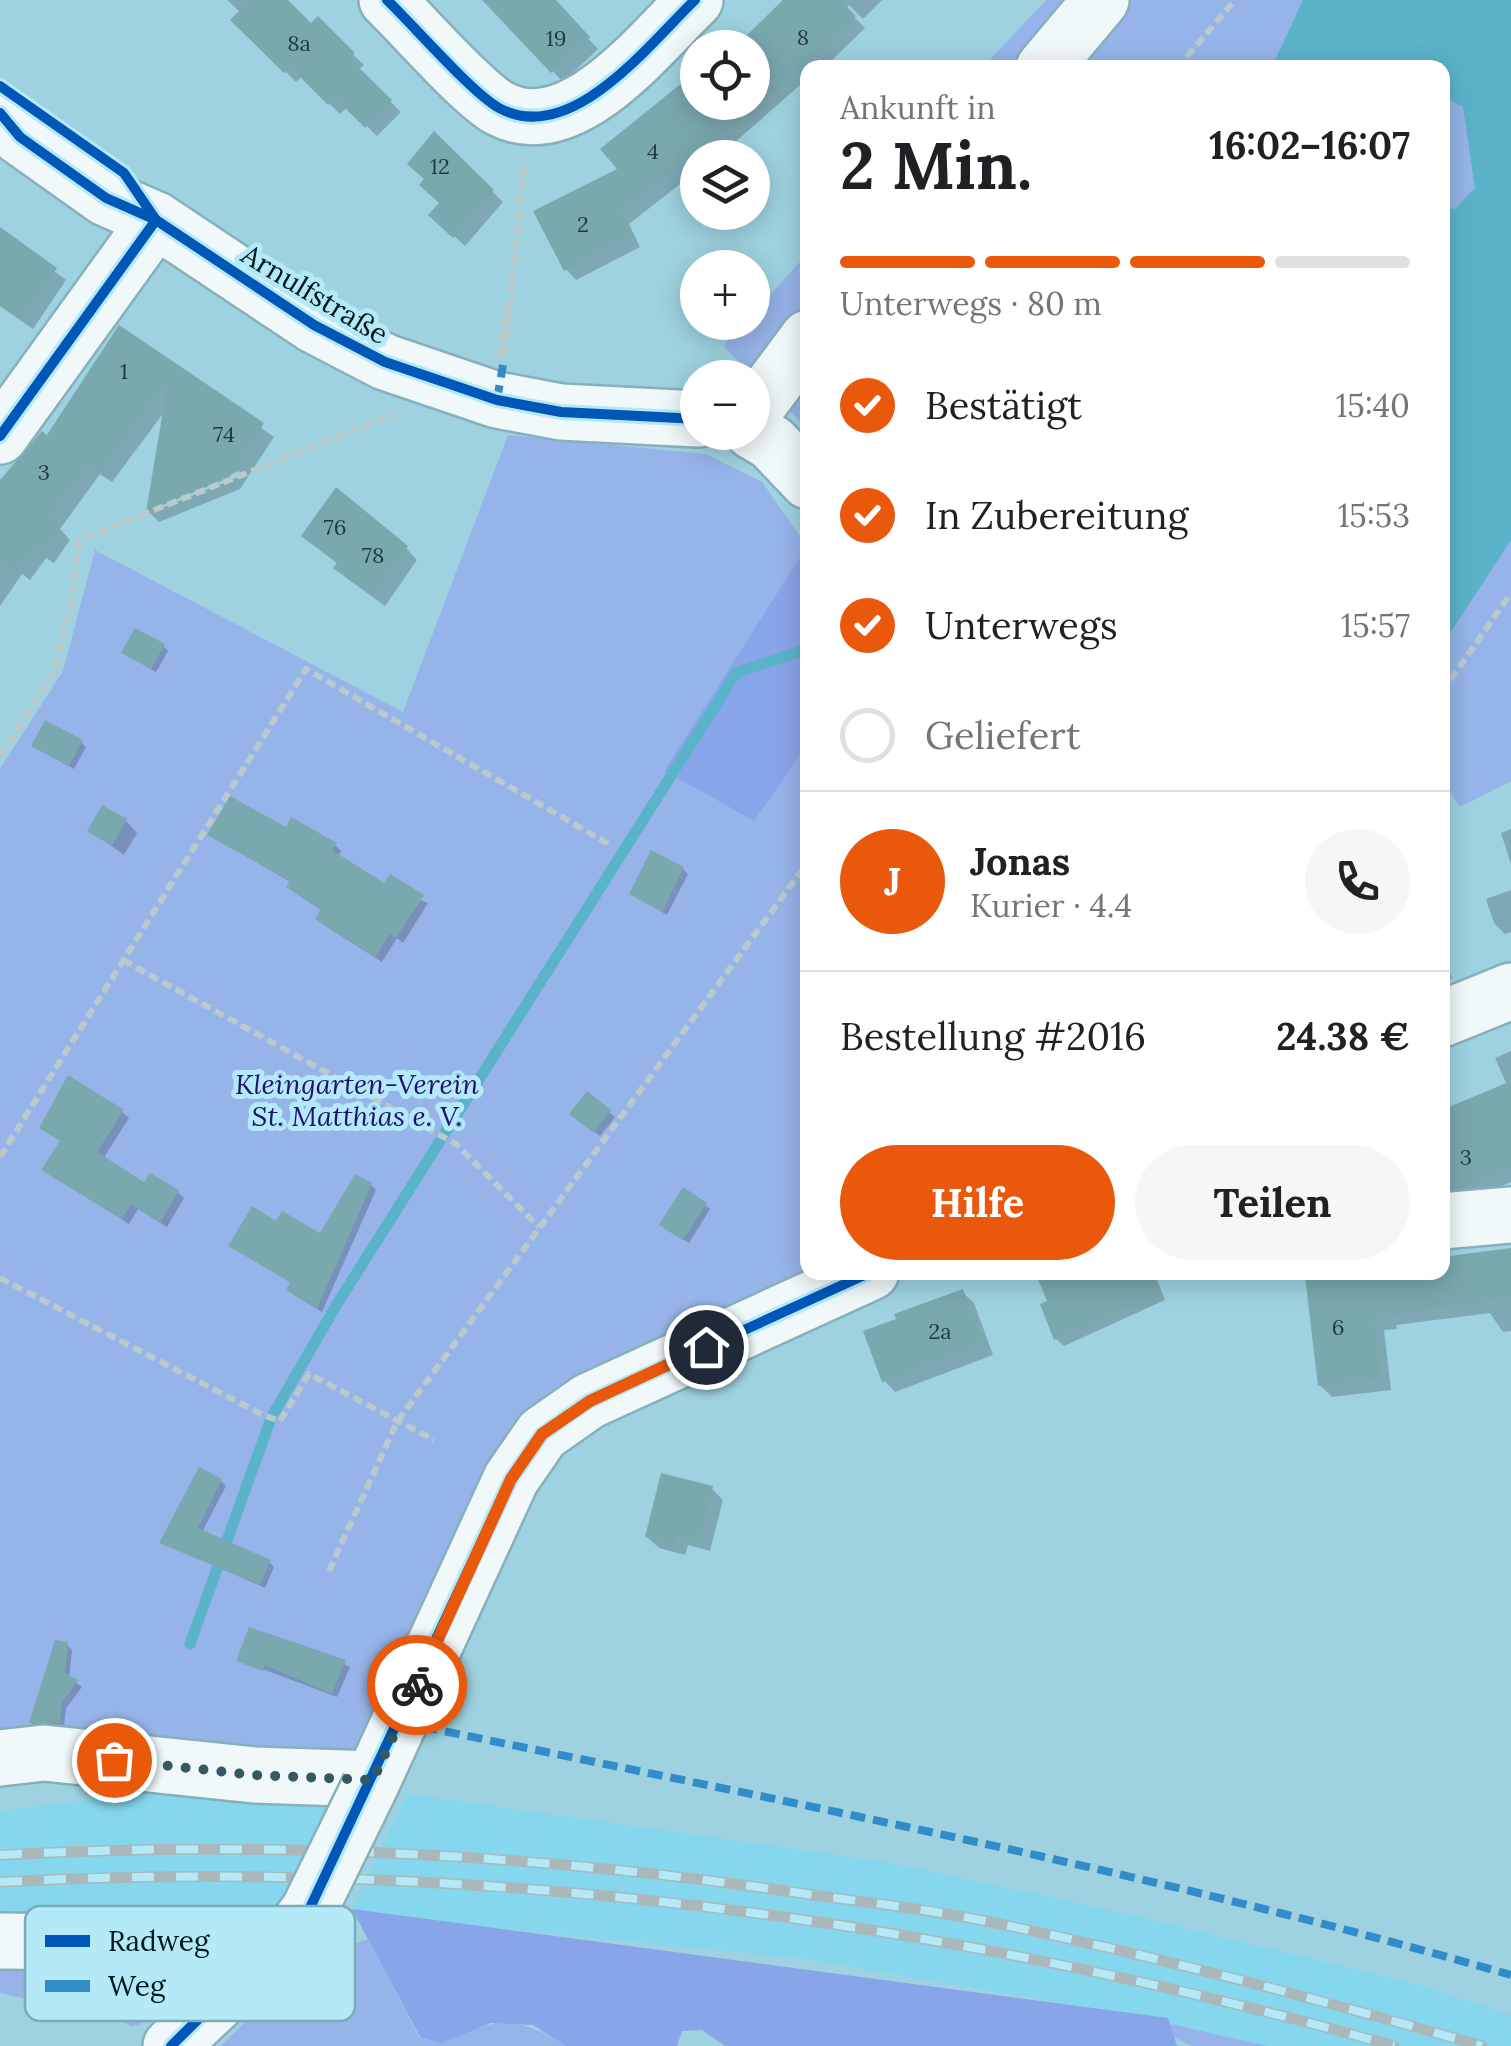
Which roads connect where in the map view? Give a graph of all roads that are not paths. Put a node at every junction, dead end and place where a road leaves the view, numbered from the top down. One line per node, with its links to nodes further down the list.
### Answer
1 (387, 0): 2 (street)
2 (695, 0)
3 (1101, 0): 4 (street)
4 (1051, 60)
5 (0, 86): 7 (street, Arnulfstraße)
6 (0, 113): 7 (street, Arnulfstraße)
7 (156, 220): 10 (street, Arnulfstraße); 11 (street)
8 (800, 349): 9 (street)
9 (770, 388)
10 (680, 418)
11 (0, 436)
12 (770, 442): 13 (street)
13 (800, 473)
14 (1511, 992): 15 (street)
15 (1450, 1016)
16 (1511, 1215): 17 (street)
17 (1450, 1220)
18 (854, 1280): 20 (street)
19 (0, 1758): 20 (street)
20 (372, 1783): 21 (street, bridge)
21 (312, 1906)
22 (0, 1940): 23 (street)
23 (25, 1941)
24 (198, 2021): 25 (street)
25 (171, 2046)

